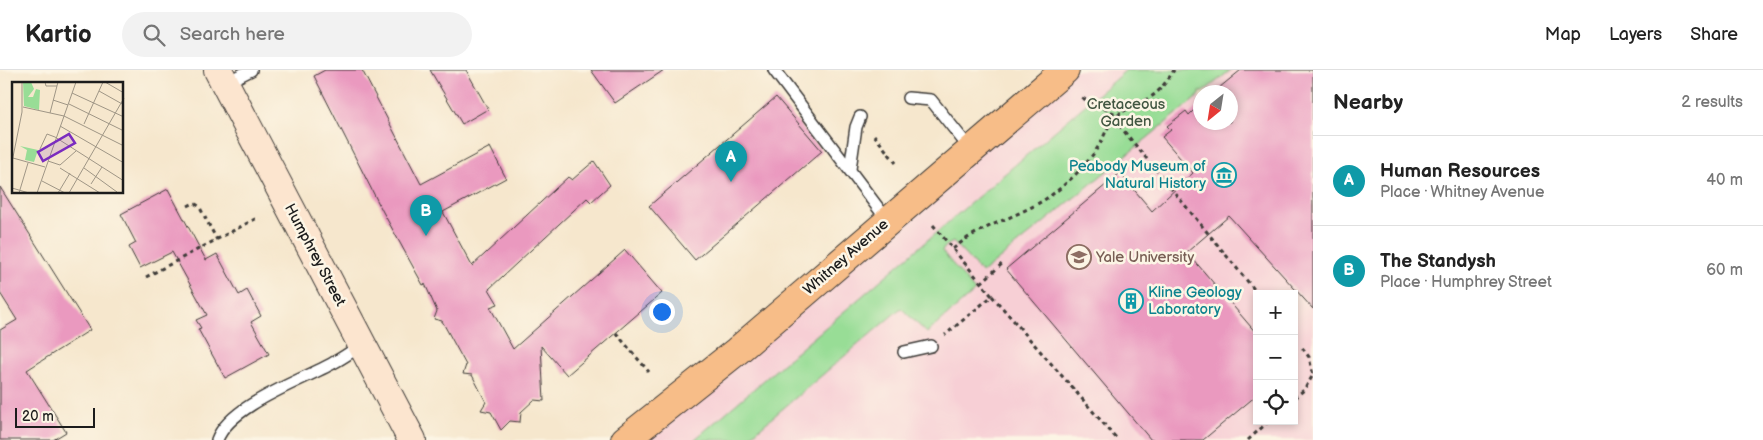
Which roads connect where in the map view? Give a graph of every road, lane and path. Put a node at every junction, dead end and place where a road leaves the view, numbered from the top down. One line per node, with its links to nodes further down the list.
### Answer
1 (251, 70): 5 (lane)
2 (774, 70): 13 (lane)
3 (1066, 70): 11 (main road, Whitney Avenue)
4 (1174, 70): 8 (path)
5 (222, 77): 26 (street, Humphrey Street)
6 (908, 98): 11 (lane)
7 (1082, 98): 8 (path)
8 (1121, 113): 10 (path)
9 (860, 117): 12 (path); 13 (lane)
10 (1114, 119): 19 (path); 23 (path)
11 (971, 150): 16 (main road, Whitney Avenue)
12 (896, 163)
13 (850, 169): 16 (lane)
14 (188, 206): 18 (path)
15 (257, 218): 18 (path)
16 (888, 221): 36 (main road, Whitney Avenue)
17 (933, 226): 19 (path)
18 (218, 240): 21 (path)
19 (953, 249): 22 (path)
20 (1004, 262): 22 (path)
21 (146, 278)
22 (981, 283): 24 (path)
23 (1255, 290)
24 (992, 296): 27 (path); 37 (path)
25 (616, 333): 30 (path)
26 (362, 345): 34 (lane); 35 (street, Humphrey Street)
27 (931, 346): 29 (lane)
28 (1301, 346): 31 (path)
29 (904, 352)
30 (648, 372)
31 (1313, 376): 32 (path)
32 (1298, 395)
33 (1264, 425): 38 (path)
34 (214, 440)
35 (412, 440)
36 (625, 440)
37 (1118, 440)
38 (1248, 440)

